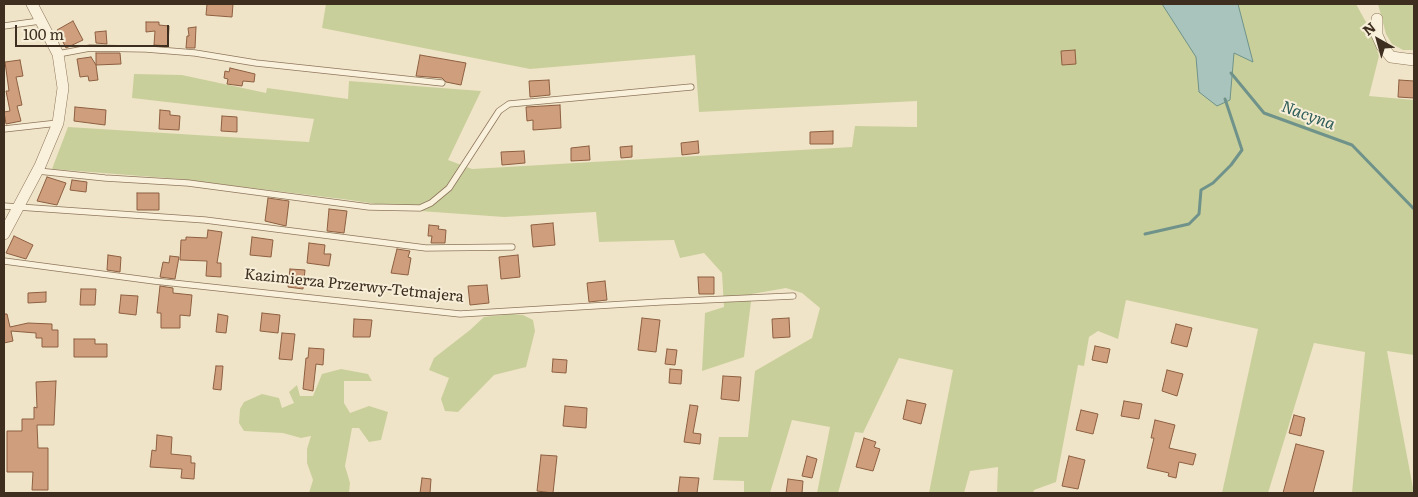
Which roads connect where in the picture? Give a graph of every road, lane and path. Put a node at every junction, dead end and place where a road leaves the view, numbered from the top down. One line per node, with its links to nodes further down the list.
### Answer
1 (32, 4): 3 (street)
2 (1377, 19): 6 (street)
3 (40, 21): 4 (lane); 5 (street)
4 (4, 26)
5 (58, 54): 7 (lane); 9 (street)
6 (1414, 60)
7 (442, 83)
8 (692, 86): 11 (lane)
9 (58, 123): 10 (lane); 11 (street)
10 (4, 129)
11 (38, 171): 13 (street)
12 (4, 206): 13 (lane)
13 (19, 206): 14 (street); 15 (lane)
14 (4, 234)
15 (512, 247)
16 (4, 261): 17 (lane, Kazimierza Przerwy-Tetmajera)
17 (793, 296)

